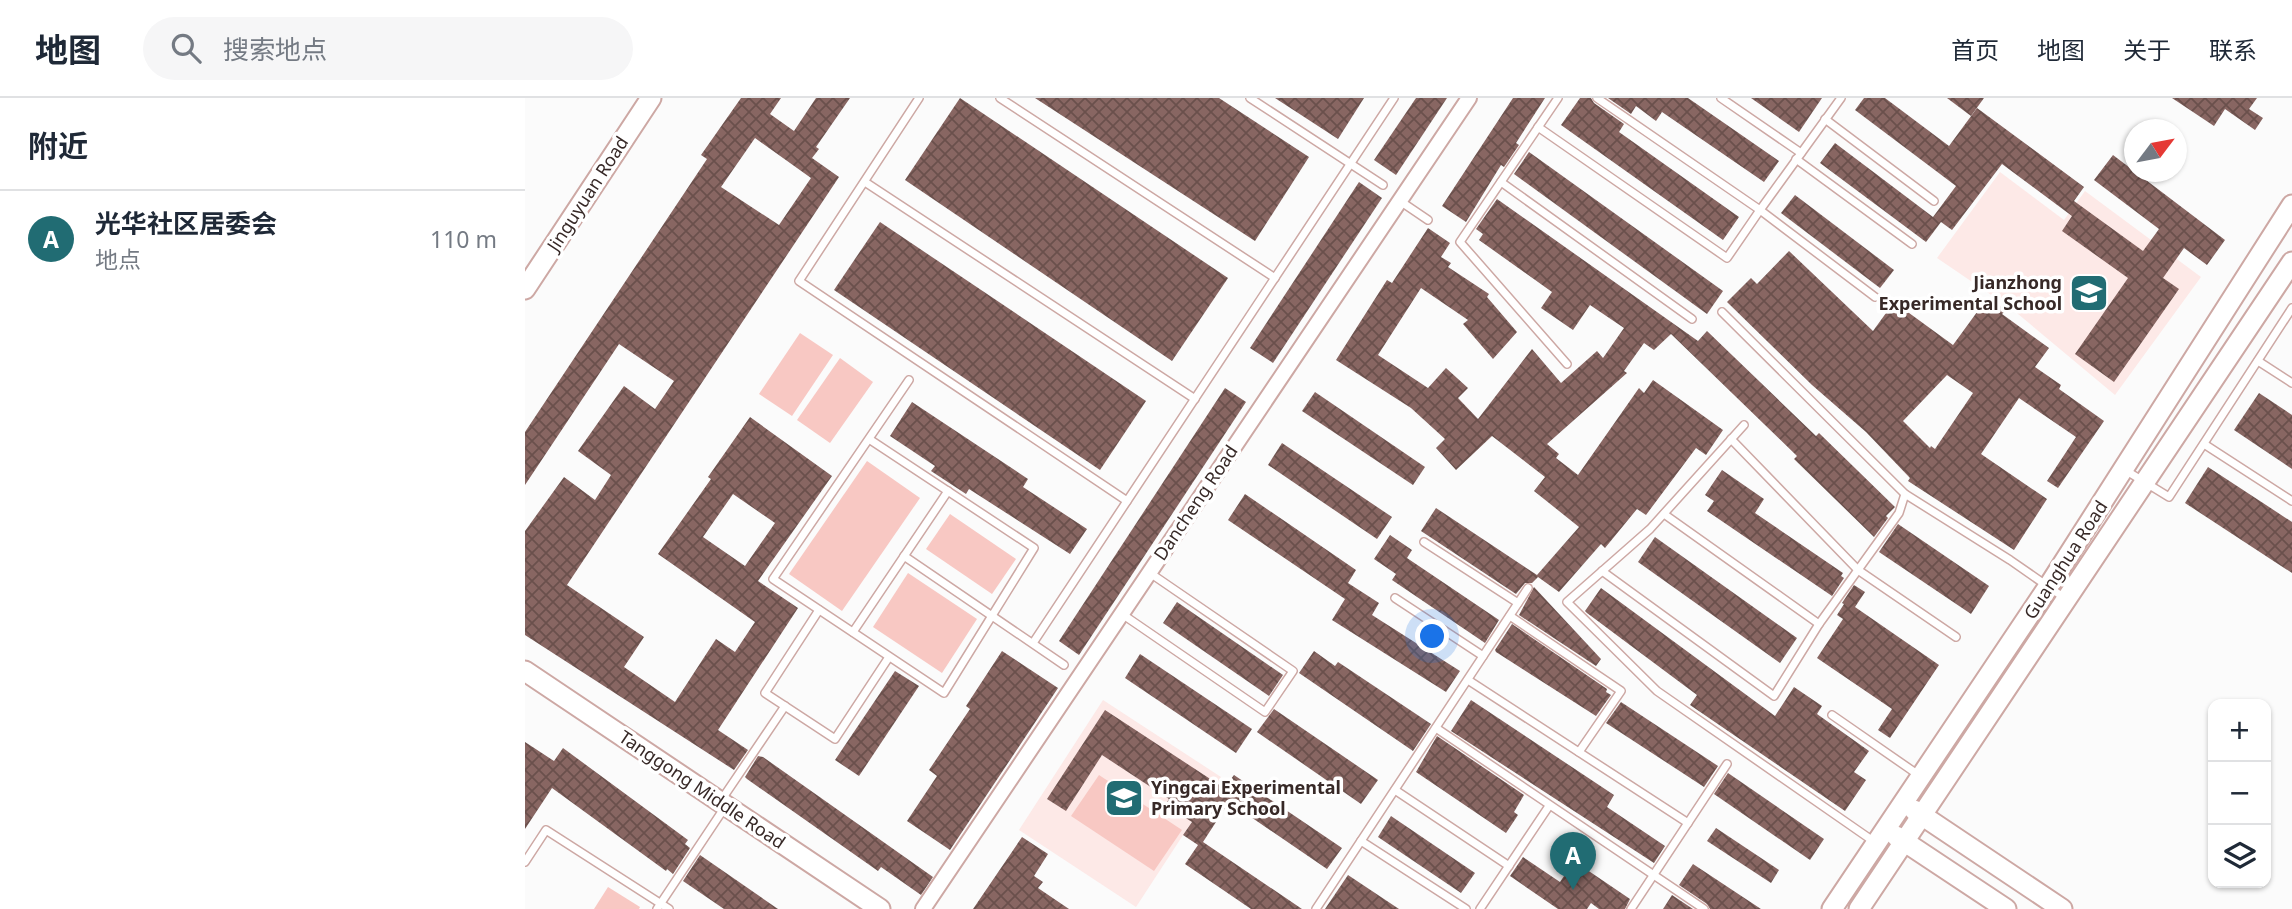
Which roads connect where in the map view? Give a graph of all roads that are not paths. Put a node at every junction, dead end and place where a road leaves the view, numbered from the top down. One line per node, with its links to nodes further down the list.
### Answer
1 (638, 98): 26 (main road, Jinguyuan Road)
2 (651, 98): 28 (main road, Jinguyuan Road)
3 (919, 98): 16 (lane)
4 (1000, 98): 27 (lane)
5 (1250, 98): 15 (lane)
6 (1394, 98): 15 (lane)
7 (1469, 98): 19 (street, Dancheng Road)
8 (1557, 98): 13 (lane)
9 (1597, 98): 22 (lane)
10 (1721, 98): 14 (lane)
11 (1841, 98): 12 (lane)
12 (1825, 119): 14 (lane); 20 (lane)
13 (1538, 127): 17 (lane); 22 (lane)
14 (1798, 156): 22 (lane); 24 (lane)
15 (1350, 164): 18 (lane); 27 (lane)
16 (865, 181): 37 (lane); 46 (lane)
17 (1501, 182): 32 (lane); 34 (lane)
18 (1383, 185)
19 (1400, 201): 23 (lane); 53 (street, Dancheng Road)
20 (1934, 201)
21 (2292, 205): 42 (main road, Guanghua Road)
22 (1760, 210): 29 (lane)
23 (1428, 220)
24 (1912, 244)
25 (2292, 262): 43 (main road, Guanghua Road)
26 (525, 268)
27 (1275, 278): 37 (lane)
28 (525, 289)
29 (1875, 297)
30 (2292, 307): 33 (lane)
31 (1723, 312): 45 (lane)
32 (1692, 318)
33 (2258, 360): 36 (lane); 41 (lane)
34 (1567, 364)
35 (909, 380): 39 (lane)
36 (2292, 383)
37 (1195, 399): 46 (lane)
38 (1744, 425): 40 (lane)
39 (869, 439): 44 (lane); 59 (lane)
40 (1731, 439): 48 (lane); 51 (lane)
41 (2204, 444): 43 (lane); 47 (lane)
42 (2125, 470): 43 (lane); 54 (main road, Guanghua Road)
43 (2146, 483): 57 (main road, Guanghua Road)
44 (948, 491): 50 (lane); 61 (lane)
45 (1905, 494): 51 (lane); 54 (lane)
46 (1127, 501): 66 (lane)
47 (2292, 501)
48 (1664, 514): 52 (lane); 63 (lane)
49 (1424, 542): 58 (lane)
50 (904, 556): 61 (lane); 64 (lane)
51 (1858, 570): 63 (lane); 65 (lane)
52 (1602, 571): 63 (lane); 85 (lane)
53 (1149, 572): 60 (street, Dancheng Road); 60 (lane)
54 (2048, 587): 57 (lane); 78 (main road, Guanghua Road)
55 (1528, 588): 58 (lane)
56 (1395, 598): 67 (lane)
57 (2066, 600): 83 (main road, Guanghua Road)
58 (1518, 603): 62 (lane)
59 (819, 610): 64 (lane); 73 (lane)
60 (1121, 614): 95 (street, Dancheng Road)
61 (993, 615): 66 (lane); 68 (lane)
62 (1510, 615): 67 (lane); 76 (lane)
63 (1819, 624)
64 (853, 632): 68 (lane)
65 (1956, 637)
66 (1033, 643): 69 (lane)
67 (1483, 656): 71 (lane)
68 (889, 657): 73 (lane)
69 (1064, 665)
70 (525, 671): 82 (main road, Tanggong Middle Road)
71 (1468, 680): 75 (lane); 76 (lane)
72 (525, 686): 82 (main road)
73 (785, 706): 82 (lane)
74 (1832, 715): 78 (lane)
75 (1436, 728): 79 (lane); 81 (lane)
76 (1579, 752): 84 (lane)
77 (1727, 764): 84 (lane)
78 (1921, 777): 80 (main road, Guanghua Road)
79 (1395, 789): 86 (lane); 89 (lane)
80 (1904, 803): 83 (main road); 85 (main road, Guanghua Road)
81 (1549, 806): 89 (lane); 90 (lane)
82 (721, 808): 91 (lane); 93 (main road); 94 (main road, Tanggong Middle Road)
83 (1923, 816): 87 (main road, Guanghua Road); 104 (main road)
84 (1688, 823): 90 (lane)
85 (1881, 836): 87 (main road); 101 (main road, Guanghua Road)
86 (1361, 841): 96 (lane); 97 (lane)
87 (1905, 842): 102 (main road, Guanghua Road); 103 (main road)
88 (525, 862): 91 (lane)
89 (1509, 866): 98 (lane)
90 (1653, 875): 99 (lane); 100 (lane)
91 (659, 906): 92 (lane)
92 (669, 909)
93 (859, 909)
94 (880, 909)
95 (923, 909)
96 (1316, 909)
97 (1466, 909)
98 (1480, 909)
99 (1631, 909)
100 (1704, 909)
101 (1832, 909)
102 (1859, 909)
103 (2005, 909)
104 (2062, 909)

